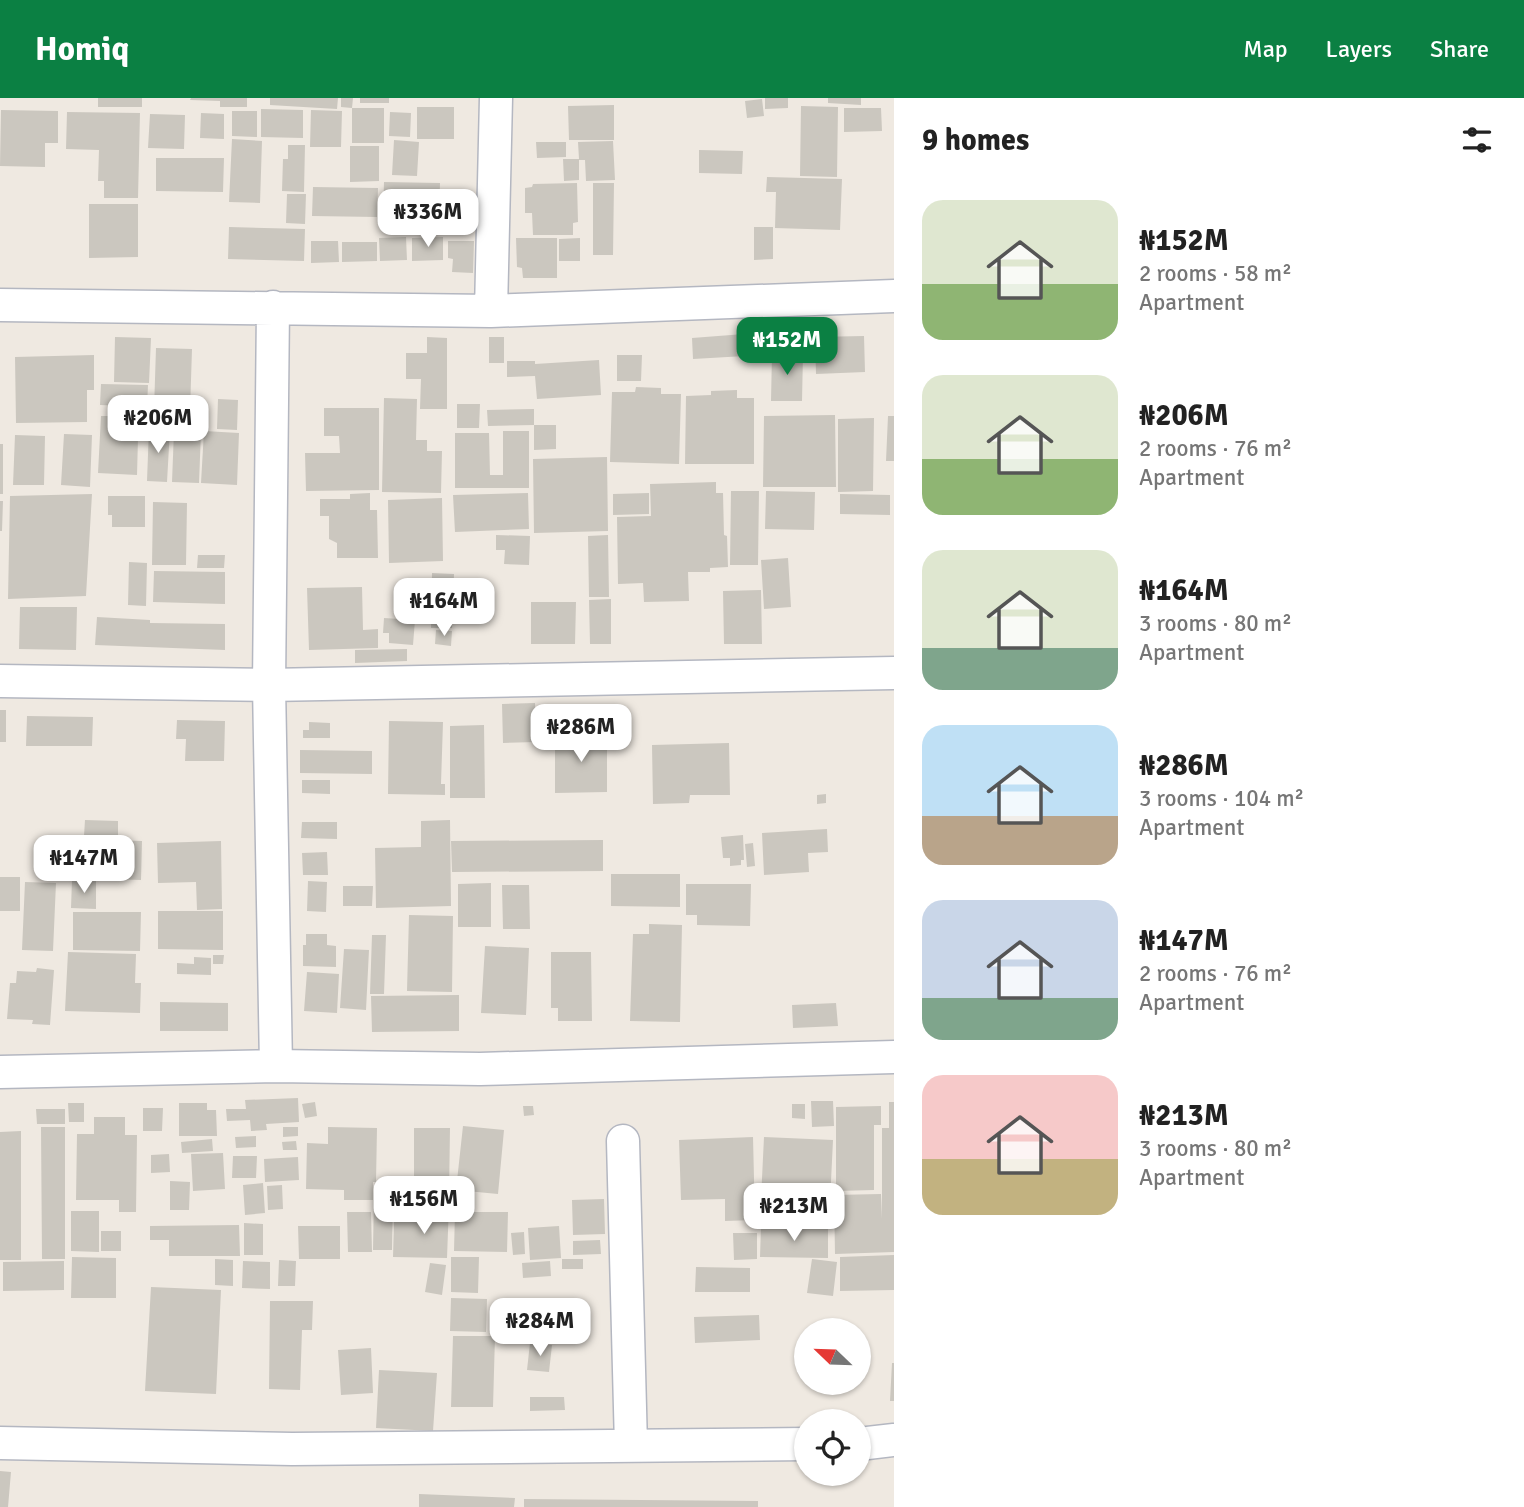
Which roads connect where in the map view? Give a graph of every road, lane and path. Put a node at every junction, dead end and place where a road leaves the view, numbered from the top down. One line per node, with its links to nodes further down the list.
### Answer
1 (496, 98): 5 (street)
2 (894, 296): 5 (street)
3 (0, 305): 4 (street)
4 (273, 307): 5 (street); 8 (street)
5 (491, 311)
6 (894, 673): 8 (street)
7 (0, 681): 8 (street)
8 (268, 685): 10 (street)
9 (894, 1057): 10 (street)
10 (276, 1066): 11 (street)
11 (0, 1072)
12 (623, 1141): 17 (street)
13 (894, 1440): 15 (street)
14 (0, 1443): 17 (street)
15 (871, 1443)
16 (794, 1444): 17 (street)
17 (631, 1446)

